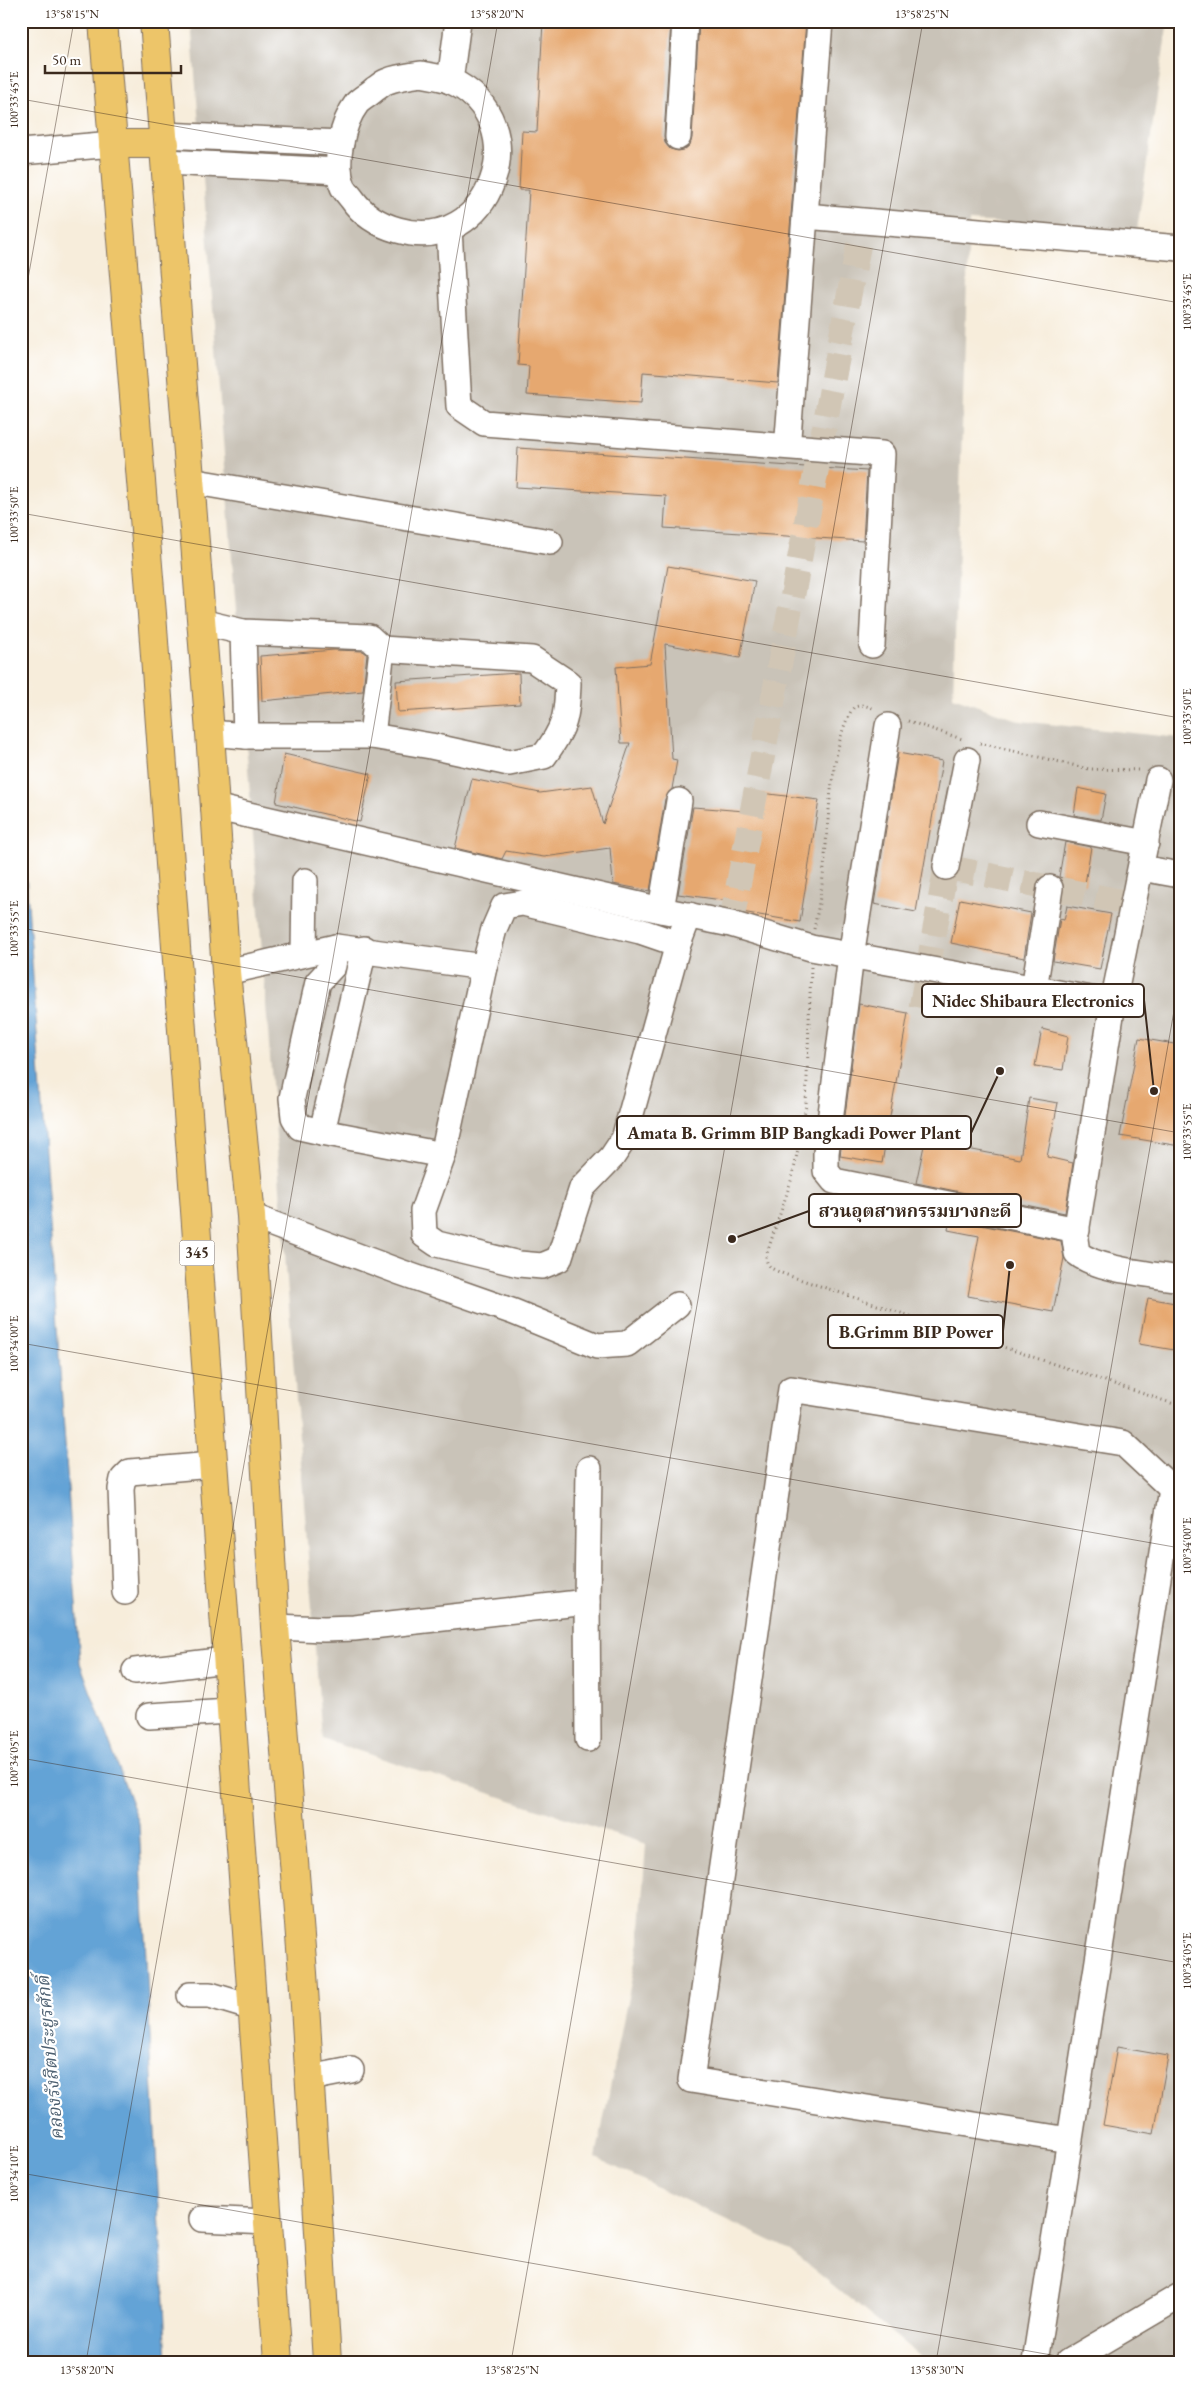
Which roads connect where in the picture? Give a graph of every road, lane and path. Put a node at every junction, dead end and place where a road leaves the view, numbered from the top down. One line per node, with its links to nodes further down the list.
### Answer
1 (103, 21): 9 (main road, 345)
2 (154, 21): 10 (main road)
3 (458, 21): 6 (street)
4 (686, 21): 7 (street)
5 (820, 21): 13 (street)
6 (450, 81): 8 (street); 14 (street)
7 (678, 137)
8 (341, 143): 10 (street); 12 (street)
9 (113, 144): 10 (main road); 11 (street); 57 (main road, 345)
10 (165, 147): 12 (street); 17 (main road)
11 (21, 152)
12 (339, 171): 14 (street)
13 (805, 216): 15 (street); 16 (street)
14 (449, 229): 21 (street)
15 (1180, 248)
16 (788, 437)
17 (190, 481): 18 (street); 19 (main road)
18 (550, 542)
19 (200, 622): 20 (street); 24 (main road)
20 (244, 632): 22 (street); 25 (street)
21 (872, 645)
22 (382, 649): 26 (street); 26 (street)
23 (890, 718): 27 (path); 42 (path); 45 (street)
24 (210, 733): 25 (street); 30 (main road)
25 (246, 736): 26 (street)
26 (372, 736)
27 (969, 747): 28 (path); 33 (street)
28 (1153, 775): 32 (street)
29 (679, 801): 38 (street)
30 (214, 808): 38 (street); 47 (main road)
31 (1039, 823): 32 (street)
32 (1146, 843): 34 (street)
33 (946, 866)
34 (1141, 868): 35 (street); 49 (street)
35 (1180, 875)
36 (305, 881): 44 (street)
37 (1050, 888): 48 (street)
38 (661, 910): 39 (street)
39 (689, 915): 40 (street); 42 (street)
40 (678, 944): 46 (street); 51 (street)
41 (336, 947): 43 (street); 44 (street); 50 (street)
42 (811, 948): 45 (street); 56 (path)
43 (364, 949): 46 (street); 50 (street)
44 (304, 952): 47 (street)
45 (851, 956): 48 (street); 53 (street)
46 (484, 967): 51 (street)
47 (226, 972): 52 (main road)
48 (1034, 988): 49 (street)
49 (1113, 1003): 53 (street)
50 (322, 1132): 51 (street)
51 (443, 1155)
52 (251, 1216): 55 (street); 62 (main road)
53 (1077, 1230): 54 (street)
54 (1180, 1279)
55 (677, 1304)
56 (1180, 1406)
57 (212, 1465): 60 (street); 63 (main road, 345)
58 (589, 1469): 61 (street)
59 (1176, 1490): 72 (street); 72 (street)
60 (126, 1592)
61 (587, 1602): 62 (street); 67 (street)
62 (275, 1627): 71 (main road)
63 (226, 1660): 64 (street); 65 (main road, 345)
64 (135, 1671)
65 (229, 1711): 66 (street); 69 (main road, 345)
66 (149, 1716)
67 (588, 1740)
68 (190, 1995): 69 (street)
69 (250, 2007): 74 (main road, 345)
70 (351, 2070): 71 (street)
71 (310, 2078): 77 (main road)
72 (1070, 2140): 78 (street)
73 (202, 2219): 74 (street)
74 (267, 2222): 76 (main road, 345)
75 (1180, 2296): 79 (street)
76 (278, 2362)
77 (327, 2362)
78 (1035, 2362)
79 (1068, 2362)

